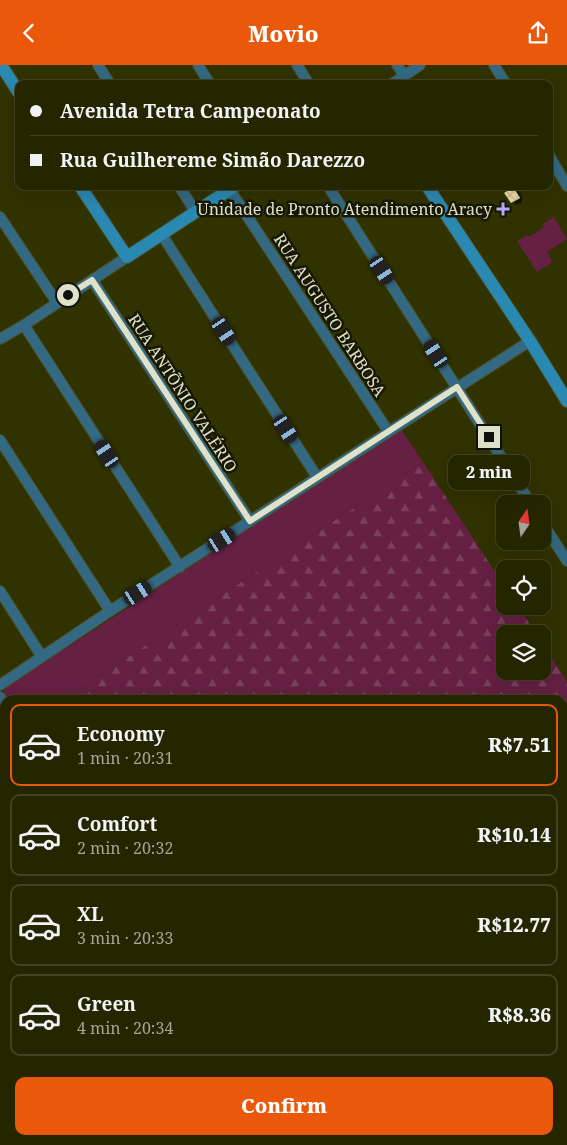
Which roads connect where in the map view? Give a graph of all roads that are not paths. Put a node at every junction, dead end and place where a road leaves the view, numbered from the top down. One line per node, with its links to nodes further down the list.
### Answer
1 (1, 65): 14 (main road)
2 (98, 65): 9 (street)
3 (198, 65): 10 (street)
4 (297, 65): 11 (street)
5 (397, 65): 8 (street)
6 (420, 65): 8 (street)
7 (494, 65): 13 (street)
8 (404, 75): 12 (street)
9 (107, 80)
10 (207, 80)
11 (306, 80)
12 (397, 80)
13 (503, 80)
14 (15, 87)
15 (553, 162): 16 (street)
16 (567, 186)
17 (83, 190): 26 (main road)
18 (182, 190): 23 (street)
19 (230, 190): 23 (main road)
20 (234, 190): 34 (street, RUA AUGUSTO BARBOSA)
21 (331, 190): 32 (street)
22 (430, 190): 31 (main road)
23 (195, 211): 25 (main road)
24 (0, 217): 28 (street)
25 (162, 235): 26 (main road); 36 (street)
26 (127, 257): 27 (street)
27 (92, 280): 28 (street); 38 (street, RUA ANTÕNIO VALÉRIO)
28 (57, 303): 29 (street)
29 (24, 325): 30 (street); 41 (street)
30 (0, 339)
31 (530, 341): 32 (street); 33 (main road)
32 (457, 387): 34 (street); 37 (street)
33 (567, 401)
34 (388, 431): 36 (street)
35 (0, 440): 43 (street)
36 (317, 477): 38 (street)
37 (525, 495)
38 (250, 521): 41 (street)
39 (551, 536): 40 (street)
40 (567, 561)
41 (180, 567): 43 (street)
42 (0, 591): 44 (street)
43 (110, 611): 44 (street)
44 (42, 657): 45 (street)
45 (0, 685)

